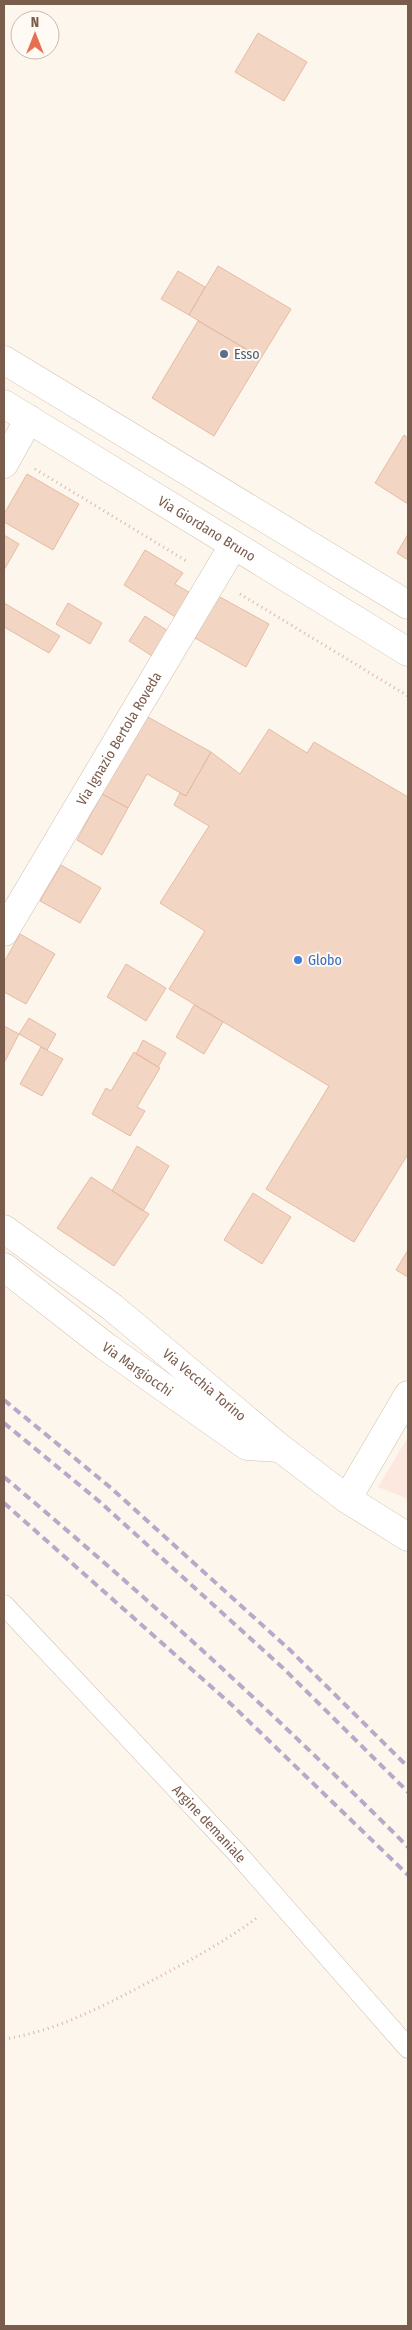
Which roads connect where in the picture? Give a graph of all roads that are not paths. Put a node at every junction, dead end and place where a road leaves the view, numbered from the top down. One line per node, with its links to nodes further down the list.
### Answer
1 (4, 360): 6 (street)
2 (4, 404): 3 (street, Via Giordano Bruno)
3 (28, 420): 4 (street); 5 (street, Via Giordano Bruno)
4 (4, 464)
5 (233, 546): 7 (street, Via Giordano Bruno); 8 (street, Via Ignazio Bertola Roveda)
6 (408, 605)
7 (408, 652)
8 (4, 932)
9 (4, 1229): 12 (street, Via Vecchia Torino)
10 (4, 1266): 12 (street, Via Margiocchi)
11 (408, 1395): 13 (street)
12 (280, 1448): 13 (street, Via Vecchia Torino)
13 (347, 1499): 14 (street, Via Vecchia Torino)
14 (408, 1537)
15 (4, 1605): 16 (lane, Argine demaniale)
16 (408, 2048)

